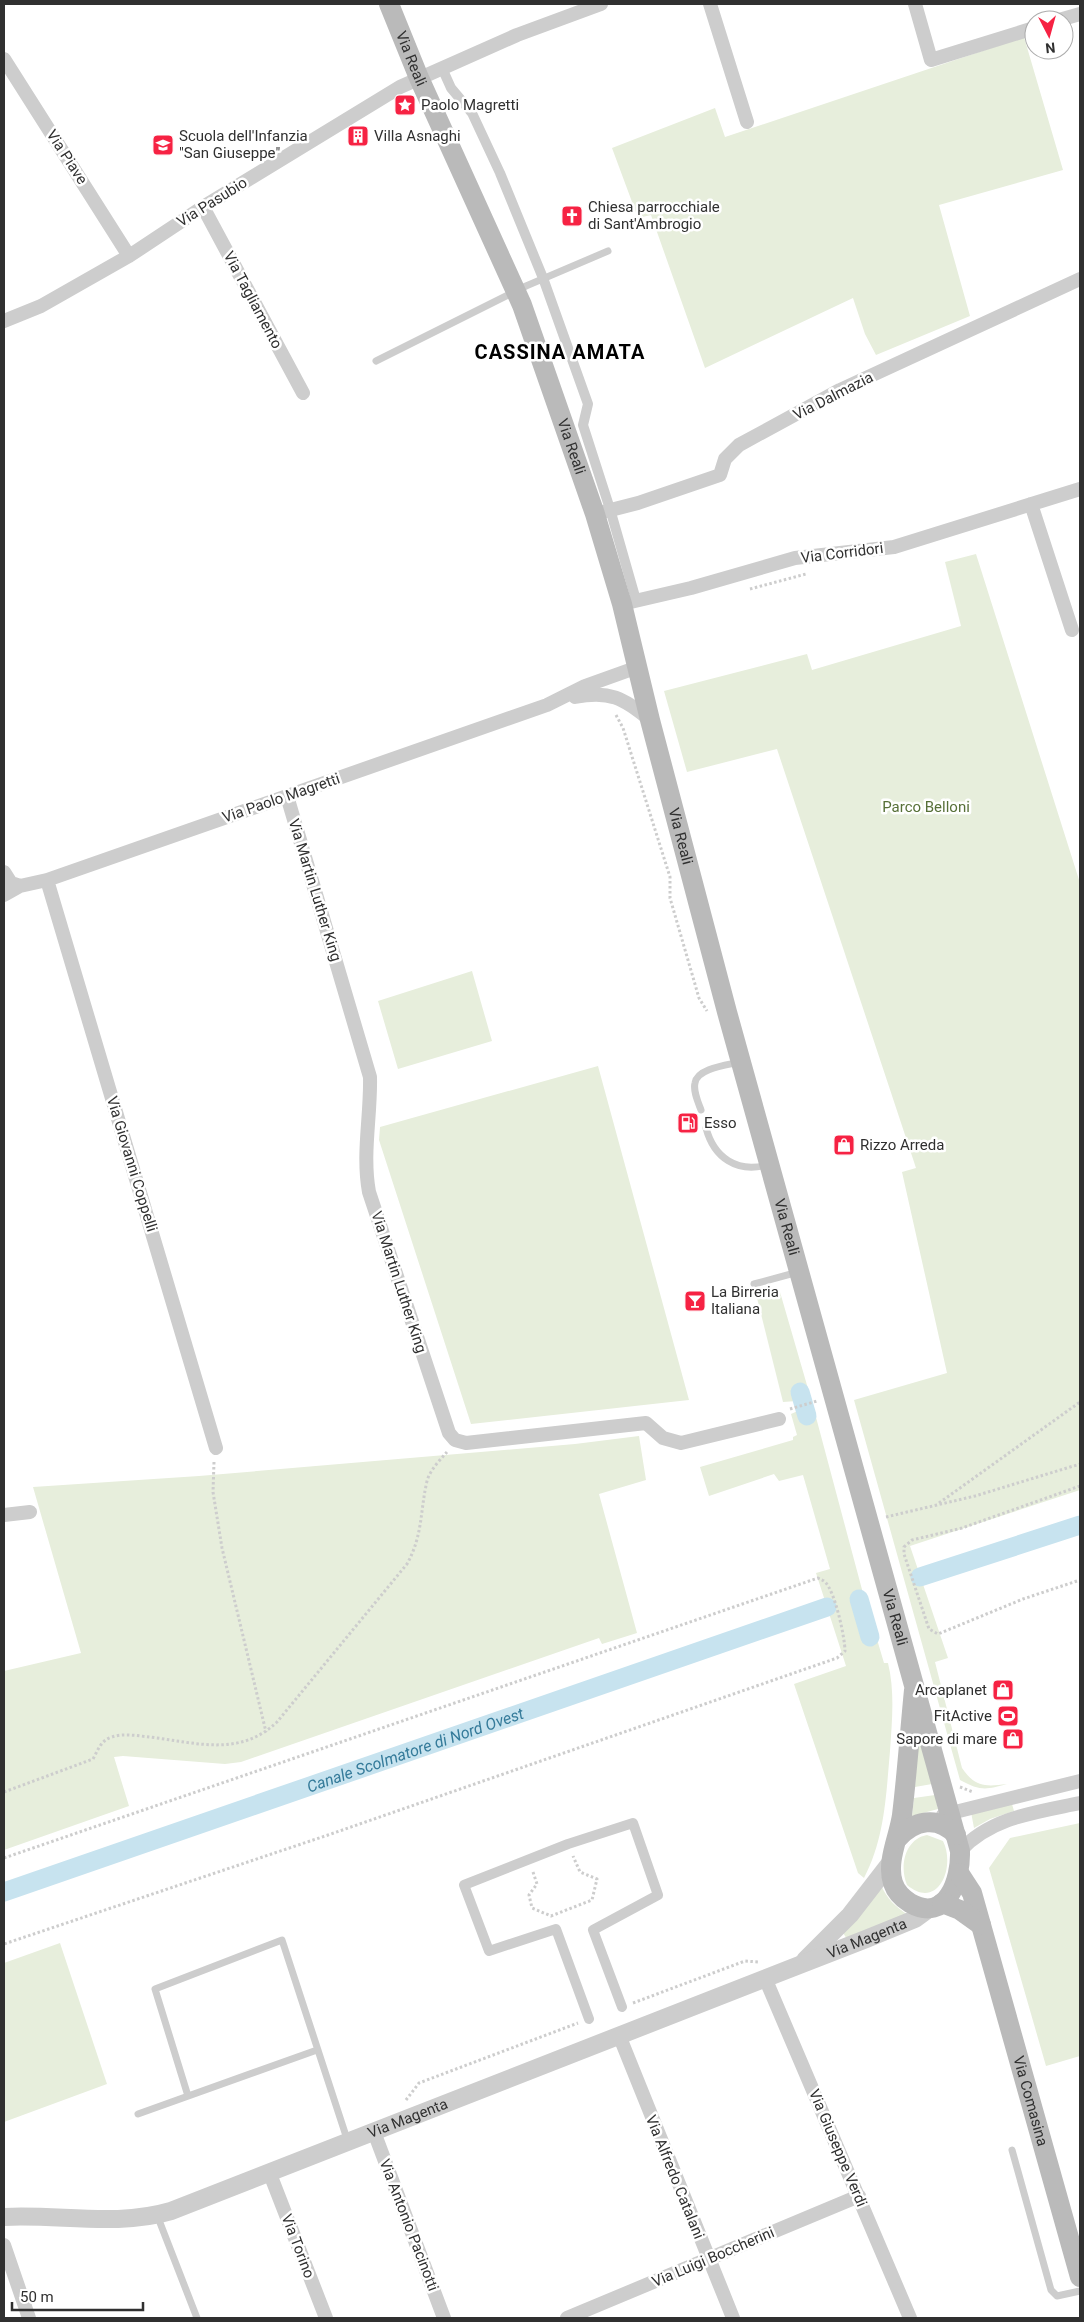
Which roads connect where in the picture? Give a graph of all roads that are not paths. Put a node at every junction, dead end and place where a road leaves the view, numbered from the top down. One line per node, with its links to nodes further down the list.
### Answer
1 (389, 4): 8 (main road, Via Reali)
2 (600, 4): 7 (street, Via Pasubio)
3 (710, 4): 9 (street)
4 (915, 4): 5 (street)
5 (1024, 31)
6 (4, 58): 12 (street, Via Piave)
7 (442, 68): 8 (street, Via Pasubio); 13 (street)
8 (419, 78): 10 (street, Via Pasubio); 15 (main road, Via Reali)
9 (747, 122)
10 (203, 207): 12 (street, Via Pasubio); 18 (street, Via Tagliamento)
11 (608, 251): 13 (lane)
12 (130, 256): 16 (street, Via Pasubio)
13 (543, 278): 15 (lane); 21 (street)
14 (1080, 279): 21 (street, Via Dalmazia)
15 (516, 291): 17 (lane); 21 (main road, Via Reali)
16 (4, 321)
17 (376, 361)
18 (303, 394)
19 (1080, 489): 20 (street, Via Corridori)
20 (1031, 504): 22 (street, Via Corridori); 23 (street)
21 (602, 511): 22 (main road, Via Reali)
22 (629, 602): 24 (main road, Via Reali)
23 (1072, 630)
24 (638, 667): 25 (street, Via Paolo Magretti); 26 (main road, Via Reali)
25 (560, 700): 26 (street, Via Paolo Magretti); 27 (street, Via Paolo Magretti)
26 (650, 720): 32 (main road, Via Reali)
27 (287, 796): 29 (street, Via Paolo Magretti); 38 (street, Via Martin Luther King)
28 (4, 872): 30 (street)
29 (47, 880): 30 (street, Via Paolo Magretti); 39 (street, Via Giovanni Coppelli)
30 (20, 886): 31 (street, Via Paolo Magretti)
31 (4, 895)
32 (741, 1062): 33 (lane); 35 (main road, Via Reali)
33 (701, 1110)
34 (706, 1128): 35 (lane)
35 (769, 1165): 36 (main road, Via Reali)
36 (798, 1272): 37 (lane); 42 (main road, Via Reali)
37 (754, 1284)
38 (779, 1419)
39 (216, 1448)
40 (30, 1512): 41 (street)
41 (4, 1515)
42 (914, 1690): 45 (main road, Via Reali); 47 (main road, Via Reali)
43 (1080, 1781): 45 (street)
44 (1080, 1803): 48 (street)
45 (952, 1806): 46 (street); 48 (main road, Via Reali)
46 (926, 1821): 47 (main road); 48 (main road)
47 (897, 1839): 49 (main road)
48 (958, 1843): 50 (main road)
49 (891, 1862): 51 (main road); 53 (street, Via Magenta)
50 (959, 1873): 51 (main road); 52 (main road)
51 (936, 1906): 52 (main road); 53 (street, Via Magenta)
52 (981, 1925): 70 (main road, Via Comasina)
53 (801, 1964): 54 (street, Via Magenta)
54 (766, 1970): 57 (street, Via Magenta); 65 (street, Via Giuseppe Verdi)
55 (622, 2007): 56 (street)
56 (590, 2019)
57 (619, 2035): 61 (street, Via Magenta); 69 (street, Via Alfredo Catalani)
58 (317, 2050): 59 (lane); 59 (lane); 62 (lane)
59 (188, 2096): 60 (lane)
60 (138, 2114)
61 (374, 2132): 62 (street, Via Magenta); 75 (street, Via Antonio Pacinotti)
62 (349, 2142): 64 (street, Via Magenta)
63 (1012, 2150): 71 (lane)
64 (270, 2174): 66 (street, Via Magenta); 74 (street, Via Torino)
65 (859, 2196): 69 (street, Via Luigi Boccherini); 78 (street, Via Giuseppe Verdi)
66 (157, 2215): 67 (street, Via Magenta); 73 (lane)
67 (4, 2217)
68 (4, 2245): 72 (street)
69 (708, 2259): 76 (street, Via Luigi Boccherini); 77 (street, Via Alfredo Catalani)
70 (1080, 2277)
71 (1080, 2291)
72 (29, 2318)
73 (197, 2318)
74 (326, 2318)
75 (444, 2318)
76 (567, 2318)
77 (733, 2318)
78 (910, 2318)

